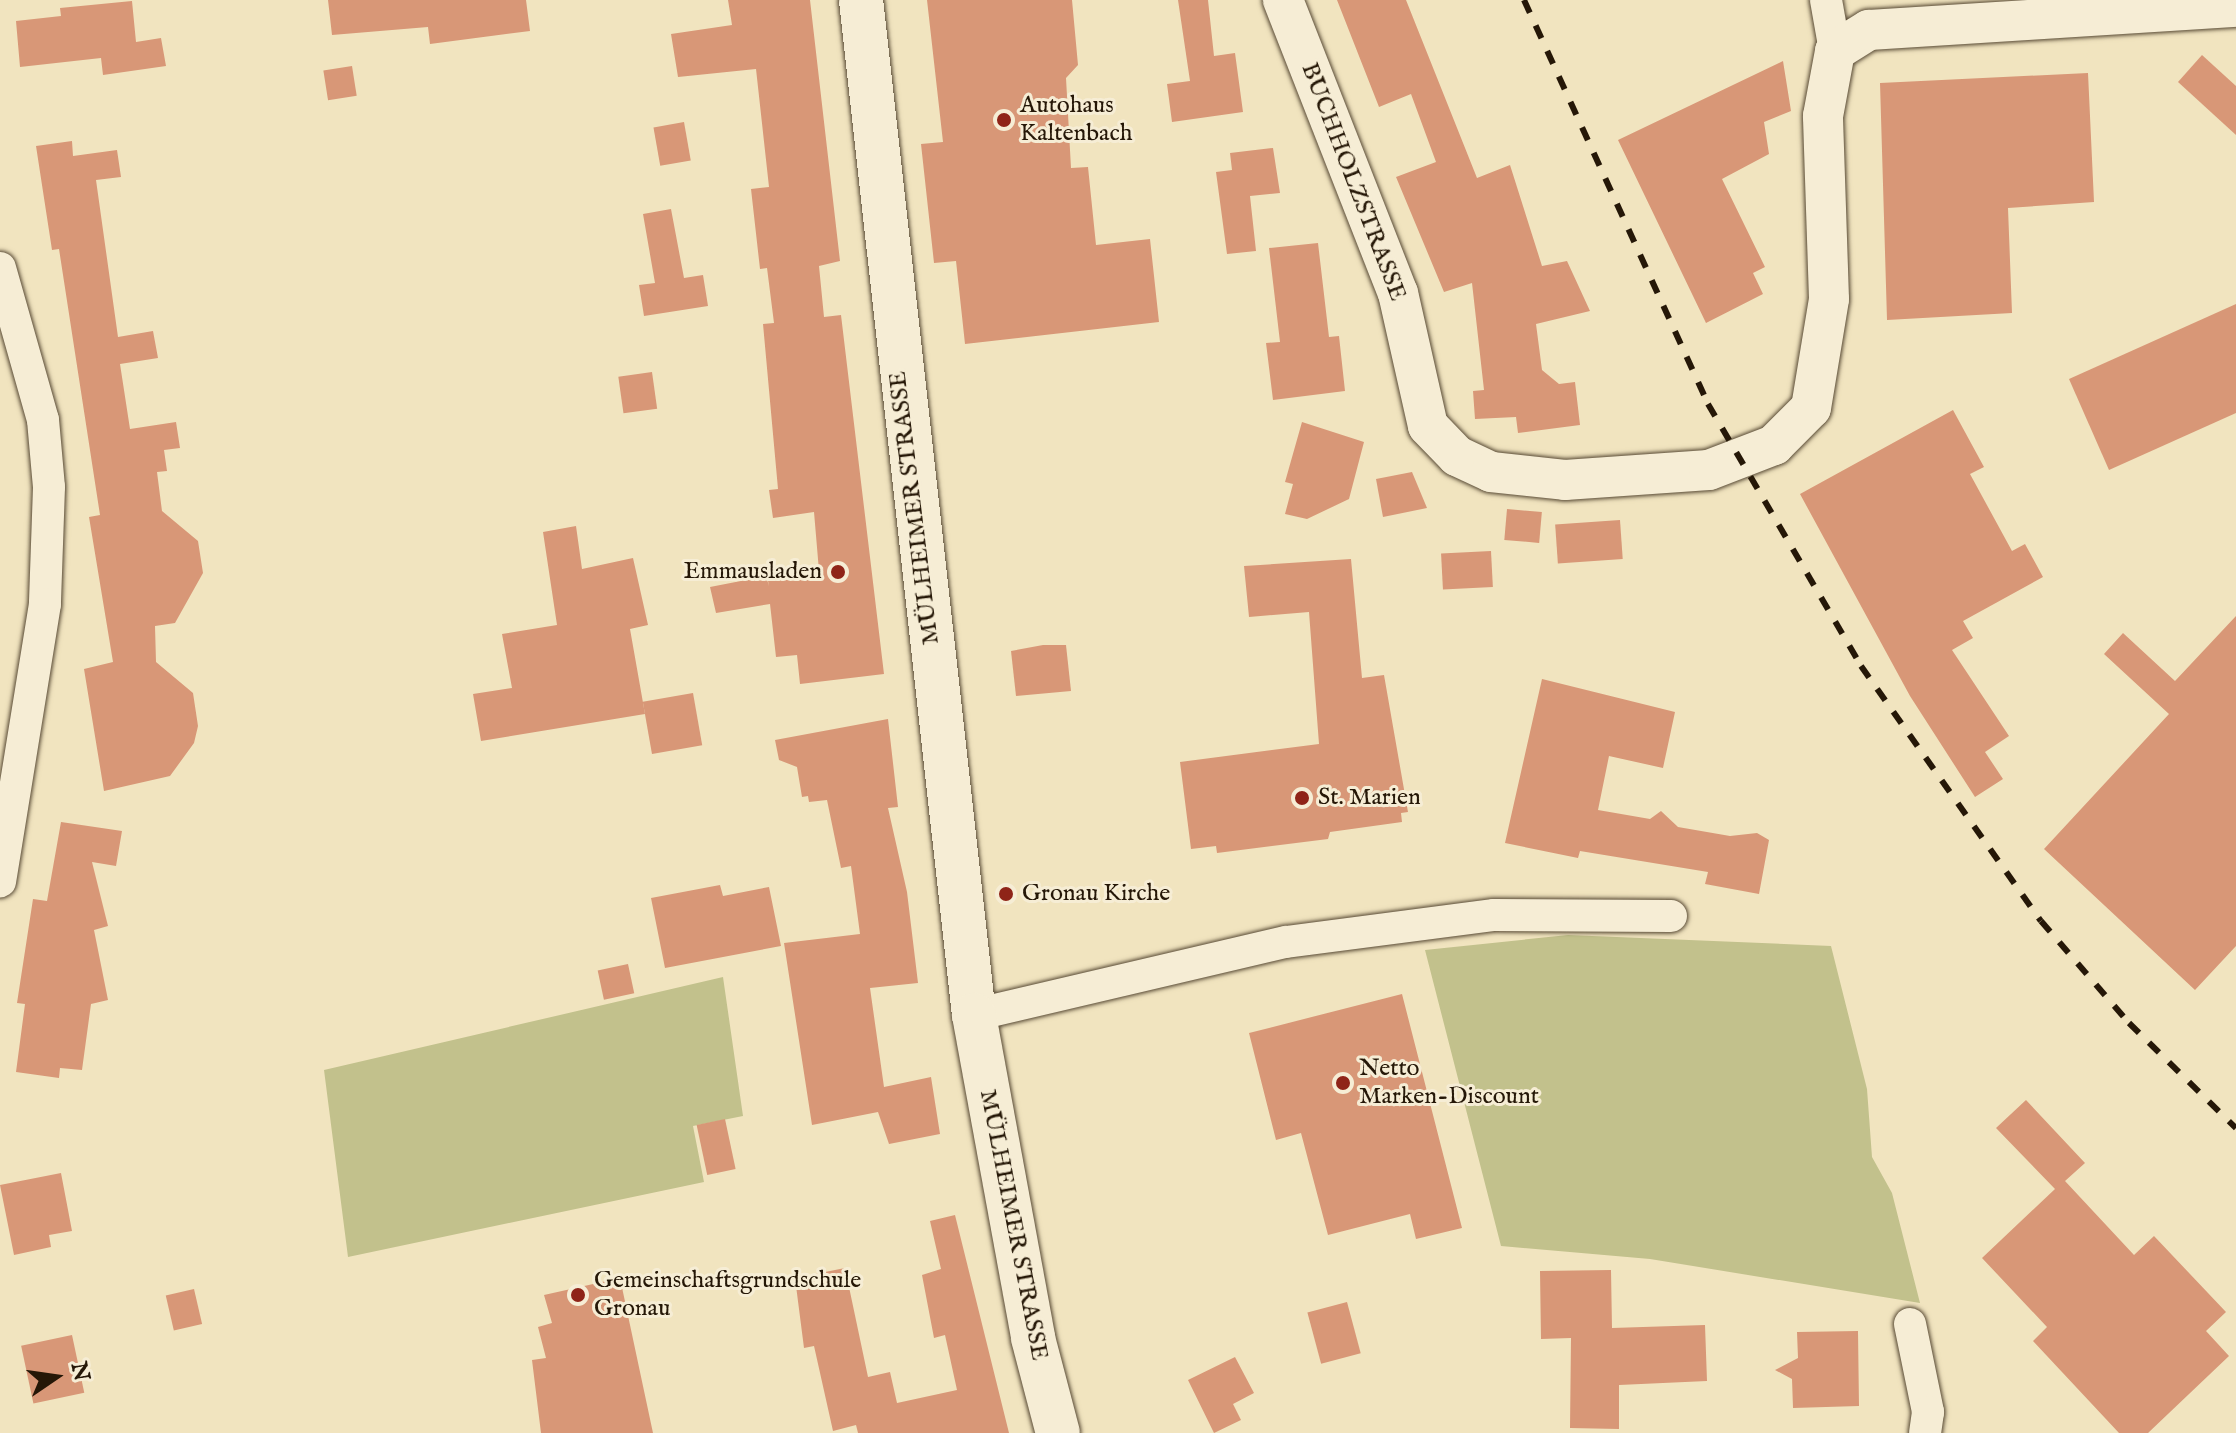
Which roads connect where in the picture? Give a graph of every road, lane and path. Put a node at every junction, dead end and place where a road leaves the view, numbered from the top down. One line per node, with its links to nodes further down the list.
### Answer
1 (861, 0): 9 (main road, MÜLHEIMER STRASSE)
2 (1283, 0): 5 (street, BUCHHOLZSTRASSE)
3 (1826, 0): 5 (street)
4 (2236, 7): 5 (street)
5 (1835, 51)
6 (0, 268): 7 (street)
7 (0, 881)
8 (1671, 916): 9 (street)
9 (974, 1015): 11 (main road, MÜLHEIMER STRASSE)
10 (1910, 1324): 12 (street)
11 (1058, 1433)
12 (1925, 1433)

